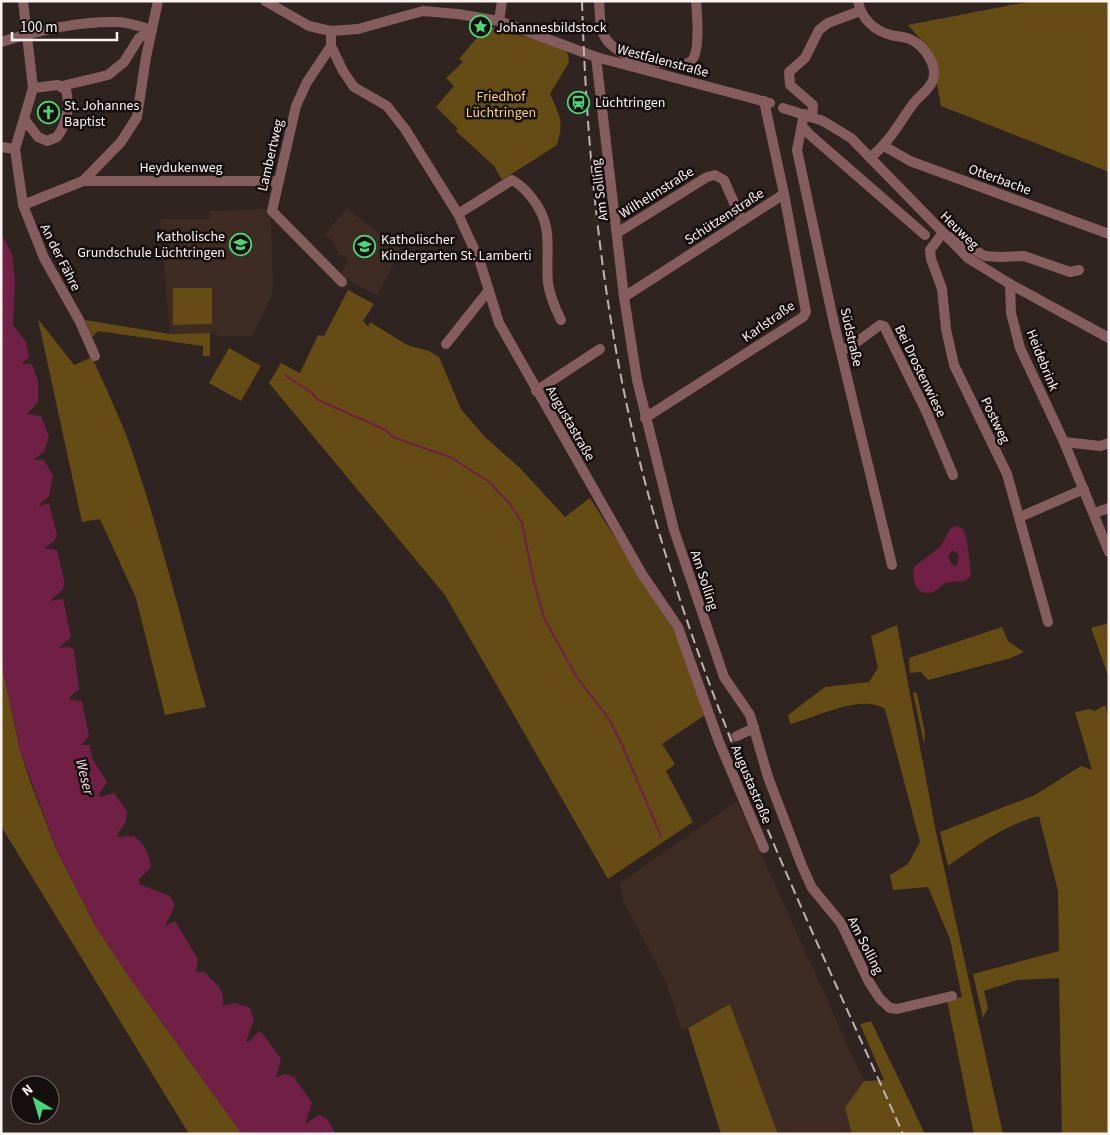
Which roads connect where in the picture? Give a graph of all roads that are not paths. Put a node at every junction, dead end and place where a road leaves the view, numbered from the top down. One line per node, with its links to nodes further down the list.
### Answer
1 (23, 1): 11 (street)
2 (158, 1): 9 (street)
3 (265, 1): 10 (street, Westfalenstraße)
4 (502, 1): 8 (street)
5 (600, 1): 15 (street)
6 (696, 1): 15 (street)
7 (859, 6): 20 (street); 23 (street)
8 (499, 21): 10 (street, Westfalenstraße); 14 (street, Westfalenstraße)
9 (152, 30): 11 (street); 16 (street); 27 (street)
10 (331, 31): 13 (street, Augustastraße)
11 (26, 34): 12 (street); 17 (street)
12 (1, 42)
13 (331, 46): 28 (street, Lambertweg); 31 (street, Augustastraße)
14 (596, 57): 15 (street, Westfalenstraße); 33 (street, Am Solling)
15 (631, 62): 18 (street, Westfalenstraße)
16 (62, 86): 17 (street); 21 (street)
17 (34, 88): 21 (street)
18 (767, 102): 29 (street, Schützenstraße)
19 (783, 108): 20 (street)
20 (808, 115): 22 (street, Südstraße); 26 (street, Heuweg)
21 (25, 120): 25 (street)
22 (803, 127): 35 (street, Heuweg); 46 (street, Südstraße)
23 (884, 146): 26 (street); 34 (street, Otterbache)
24 (1, 147): 25 (street)
25 (15, 149): 30 (street, An der Fähre)
26 (870, 158): 36 (street, Heuweg)
27 (83, 181): 28 (street, Heydukenweg); 30 (street)
28 (278, 181): 38 (street, Lambertweg)
29 (784, 194): 32 (street, Schützenstraße); 49 (street, Karlstraße)
30 (23, 205): 47 (street, An der Fähre)
31 (458, 214): 40 (street, Augustastraße); 42 (street)
32 (742, 221): 33 (street, Wilhelmstraße); 41 (street, Schützenstraße)
33 (617, 232): 41 (street, Am Solling)
34 (1109, 234)
35 (925, 235)
36 (945, 237): 37 (street); 39 (street, Heuweg); 56 (street, Postweg)
37 (1079, 270)
38 (342, 282)
39 (1010, 284): 43 (street, Heuweg); 50 (street, Heidebrink)
40 (489, 290): 44 (street); 48 (street, Augustastraße)
41 (624, 296): 49 (street, Am Solling)
42 (561, 320)
43 (1109, 338)
44 (446, 344)
45 (600, 349): 48 (street)
46 (841, 350): 52 (street, Bei Drostenwiese); 58 (street, Südstraße)
47 (96, 356)
48 (536, 391): 61 (street, Augustastraße)
49 (645, 418): 60 (street, Am Solling)
50 (1064, 442): 51 (street); 53 (street, Heidebrink)
51 (1109, 443)
52 (953, 475)
53 (1084, 489): 55 (street, Heidebrink); 56 (street)
54 (1109, 508): 55 (street)
55 (1094, 513): 57 (street, Heidebrink)
56 (1020, 517): 59 (street, Postweg)
57 (1109, 552)
58 (892, 565)
59 (1048, 622)
60 (754, 728): 61 (street); 63 (street, Am Solling)
61 (728, 739): 62 (street, Augustastraße)
62 (764, 848)
63 (952, 996)

